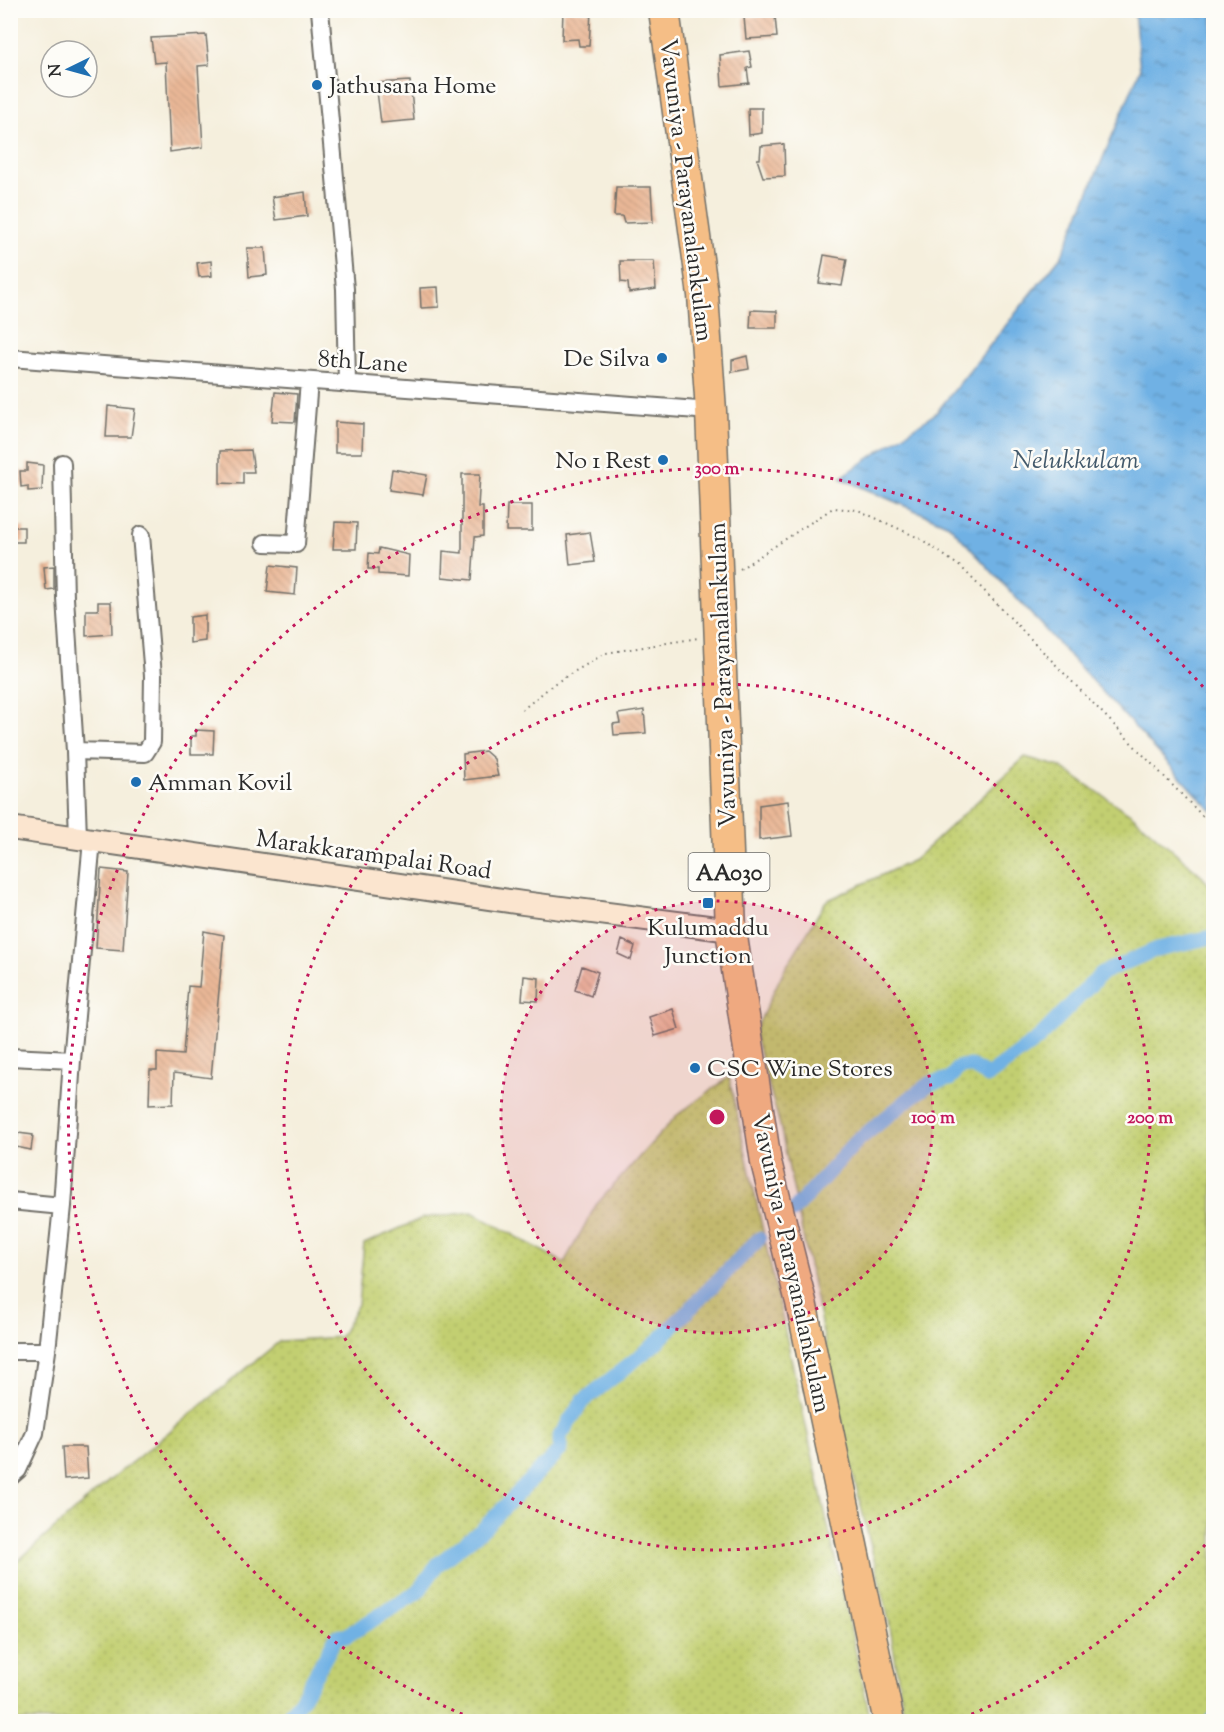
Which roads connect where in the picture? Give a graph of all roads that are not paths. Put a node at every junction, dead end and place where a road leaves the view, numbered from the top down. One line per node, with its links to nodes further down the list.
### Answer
1 (320, 10): 5 (street)
2 (664, 10): 6 (highway, Vavuniya - Parayanalankulam / AA030)
3 (10, 358): 4 (street, 8th Lane)
4 (309, 381): 5 (street, 8th Lane); 9 (street)
5 (347, 384): 6 (street, 8th Lane)
6 (711, 411): 13 (highway, Vavuniya - Parayanalankulam / AA030)
7 (62, 463): 10 (street)
8 (141, 535): 10 (street)
9 (264, 543)
10 (75, 751): 12 (street)
11 (10, 828): 12 (street, Marakkarampalai Road)
12 (85, 839): 13 (street, Marakkarampalai Road); 15 (street)
13 (731, 930): 21 (highway, Vavuniya - Parayanalankulam / AA030)
14 (10, 1057): 15 (street)
15 (72, 1060): 17 (street)
16 (10, 1201): 17 (street)
17 (62, 1206): 19 (street)
18 (10, 1351): 19 (street)
19 (47, 1351): 20 (street)
20 (10, 1477)
21 (889, 1722)

